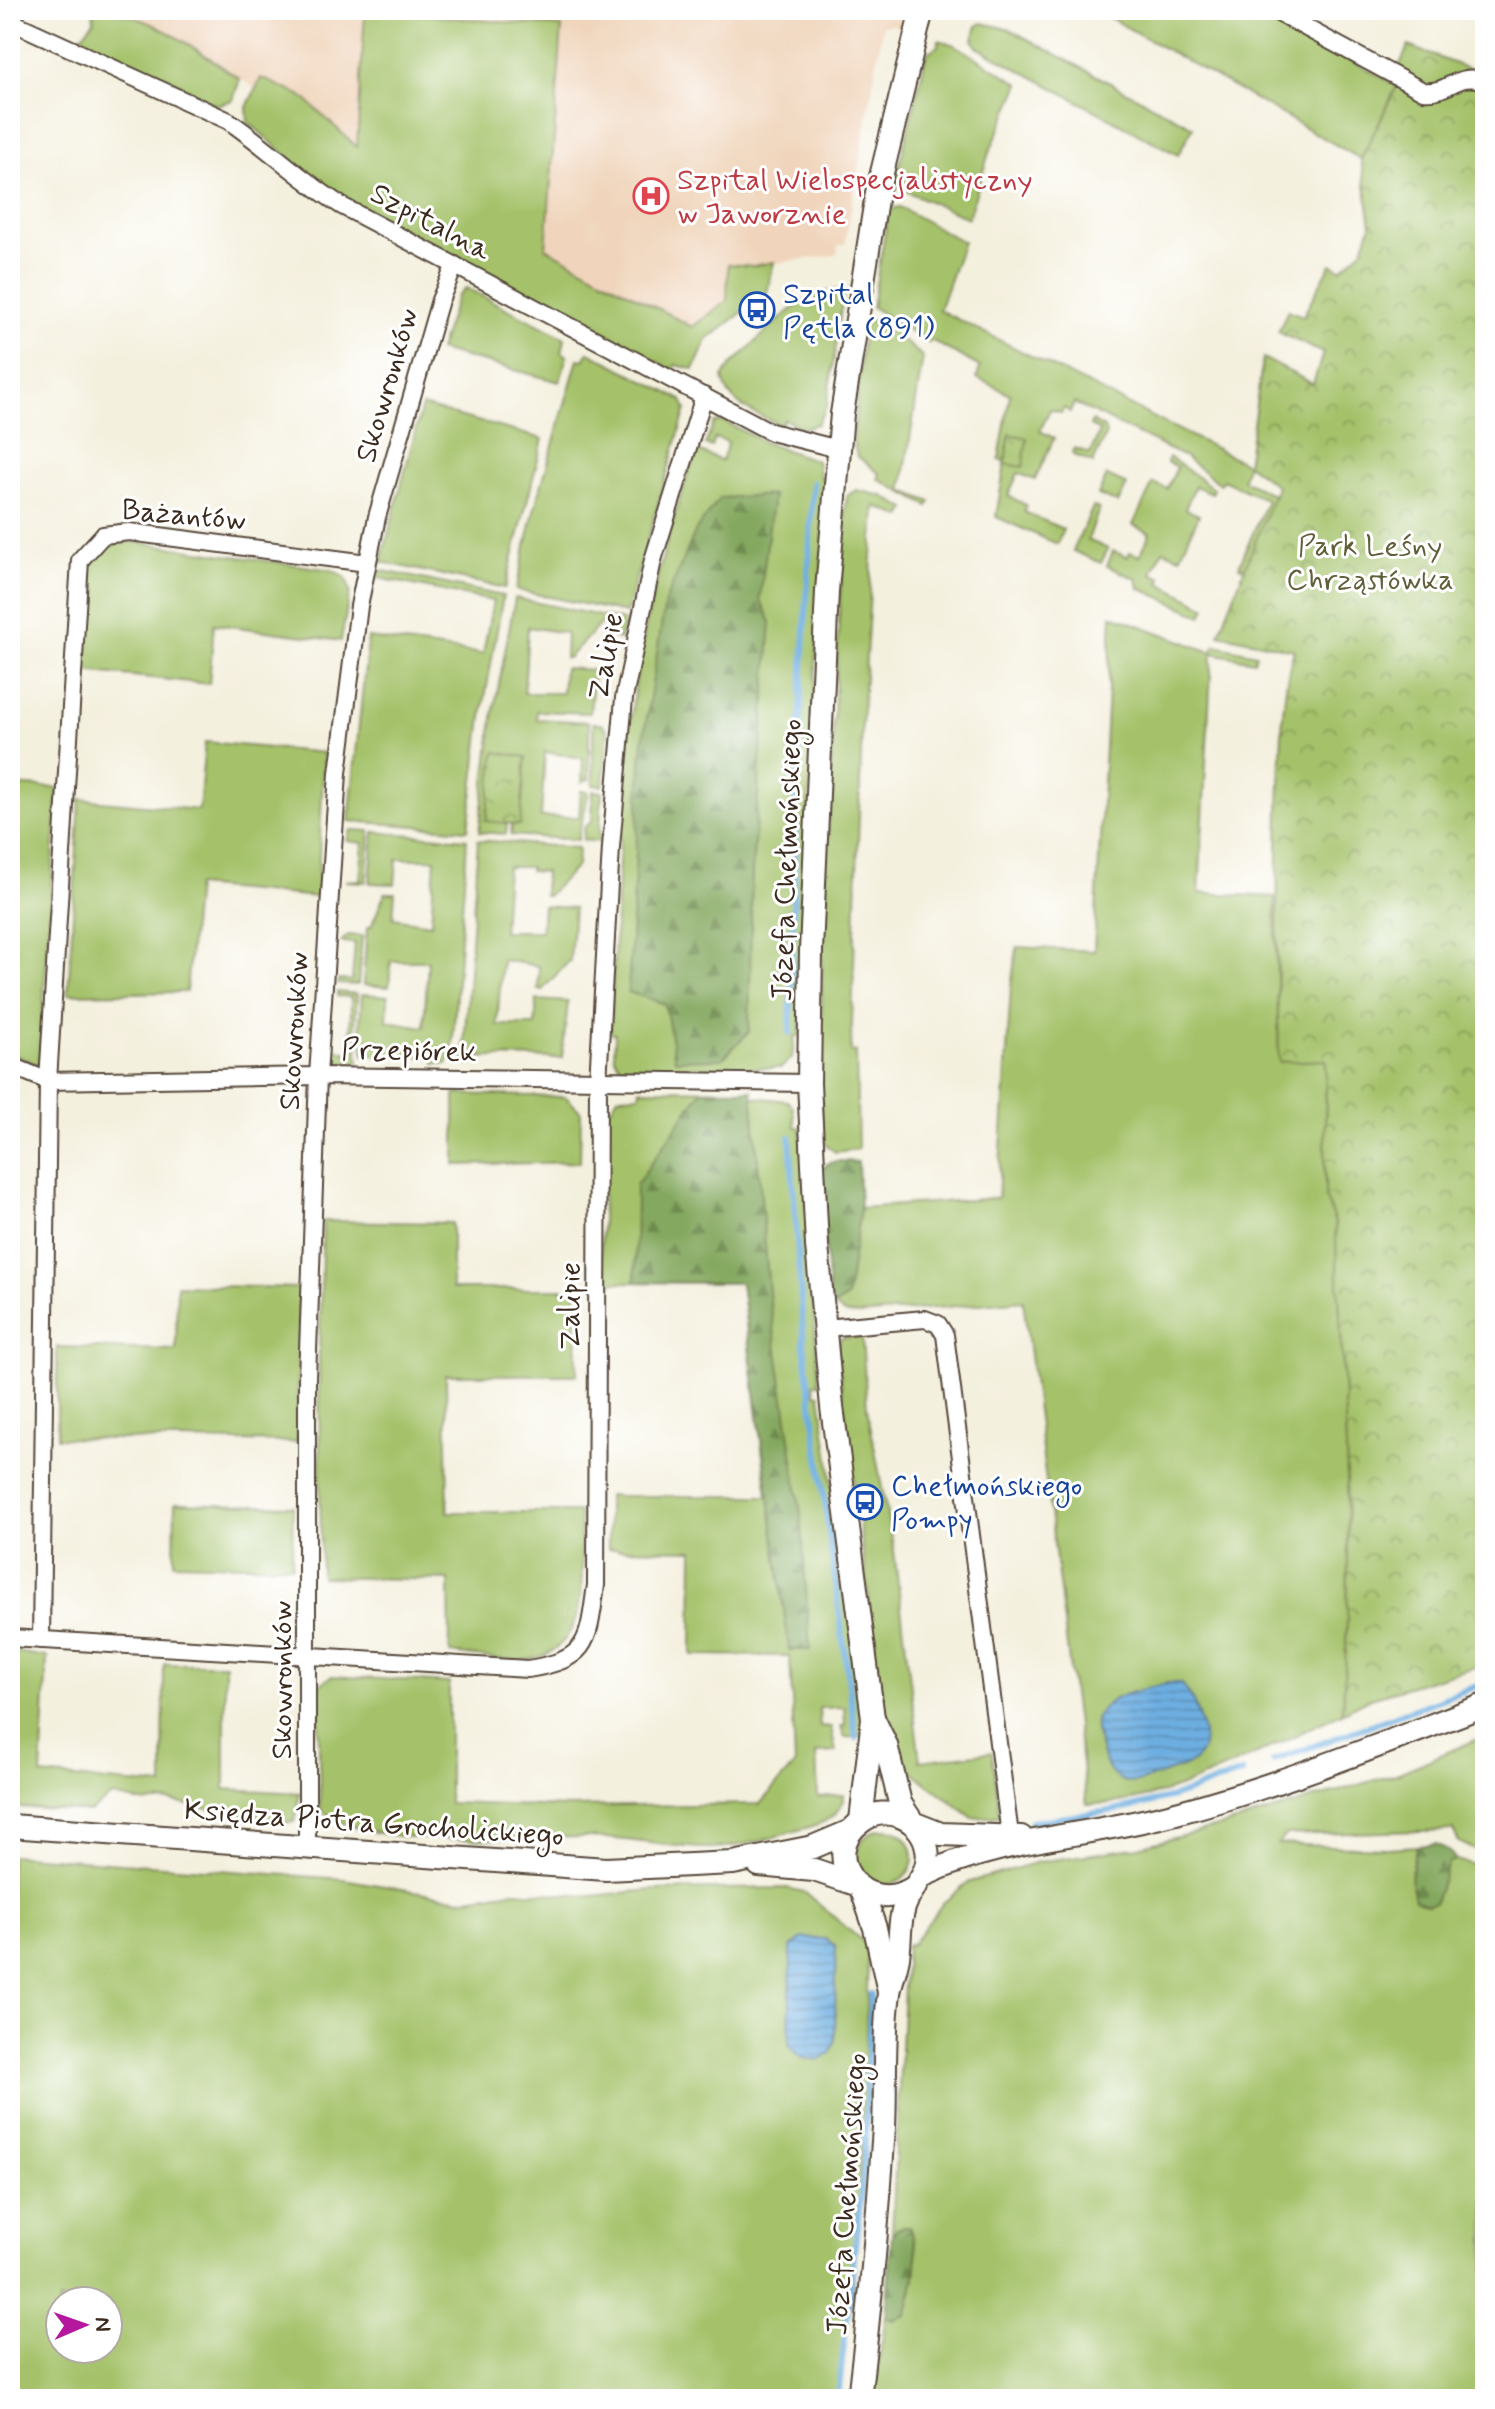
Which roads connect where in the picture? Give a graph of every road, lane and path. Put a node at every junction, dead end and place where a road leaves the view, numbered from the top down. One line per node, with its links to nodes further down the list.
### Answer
1 (922, 10): 7 (street, Józefa Chełmońskiego)
2 (1273, 10): 4 (street)
3 (10, 21): 5 (street, Szpitalna)
4 (1485, 81)
5 (455, 265): 6 (street, Szpitalna); 8 (street, Skowronków)
6 (704, 396): 7 (street, Szpitalna); 12 (street, Zalipie)
7 (838, 449): 13 (street, Józefa Chełmońskiego)
8 (367, 563): 10 (street, Skowronków); 11 (street, Bażantów)
9 (10, 1065): 11 (street, Przepiórek)
10 (318, 1076): 11 (street, Przepiórek); 12 (street, Przepiórek); 17 (street, Skowronków)
11 (48, 1081): 16 (street, Bażantów)
12 (598, 1082): 13 (street, Przepiórek); 17 (street, Zalipie)
13 (809, 1083): 14 (street, Józefa Chełmońskiego)
14 (825, 1328): 19 (street, Józefa Chełmońskiego); 23 (street)
15 (10, 1638): 16 (street, Zalipie)
16 (41, 1640): 17 (street, Zalipie)
17 (309, 1658): 25 (street, Skowronków)
18 (1485, 1705): 24 (street)
19 (873, 1718): 20 (street, Józefa Chełmońskiego); 22 (street, Józefa Chełmońskiego)
20 (913, 1823): 22 (street); 23 (street); 27 (street)
21 (10, 1826): 25 (street, Księdza Piotra Grocholickiego)
22 (856, 1826): 26 (street, Księdza Piotra Grocholickiego); 28 (street)
23 (1010, 1835): 24 (street)
24 (1038, 1839): 27 (street)
25 (307, 1847): 26 (street, Księdza Piotra Grocholickiego)
26 (733, 1863): 28 (street, Księdza Piotra Grocholickiego)
27 (920, 1880): 28 (street); 29 (street, Józefa Chełmońskiego)
28 (858, 1886): 29 (street, Józefa Chełmońskiego)
29 (889, 1994): 30 (street, Józefa Chełmońskiego)
30 (859, 2399)

